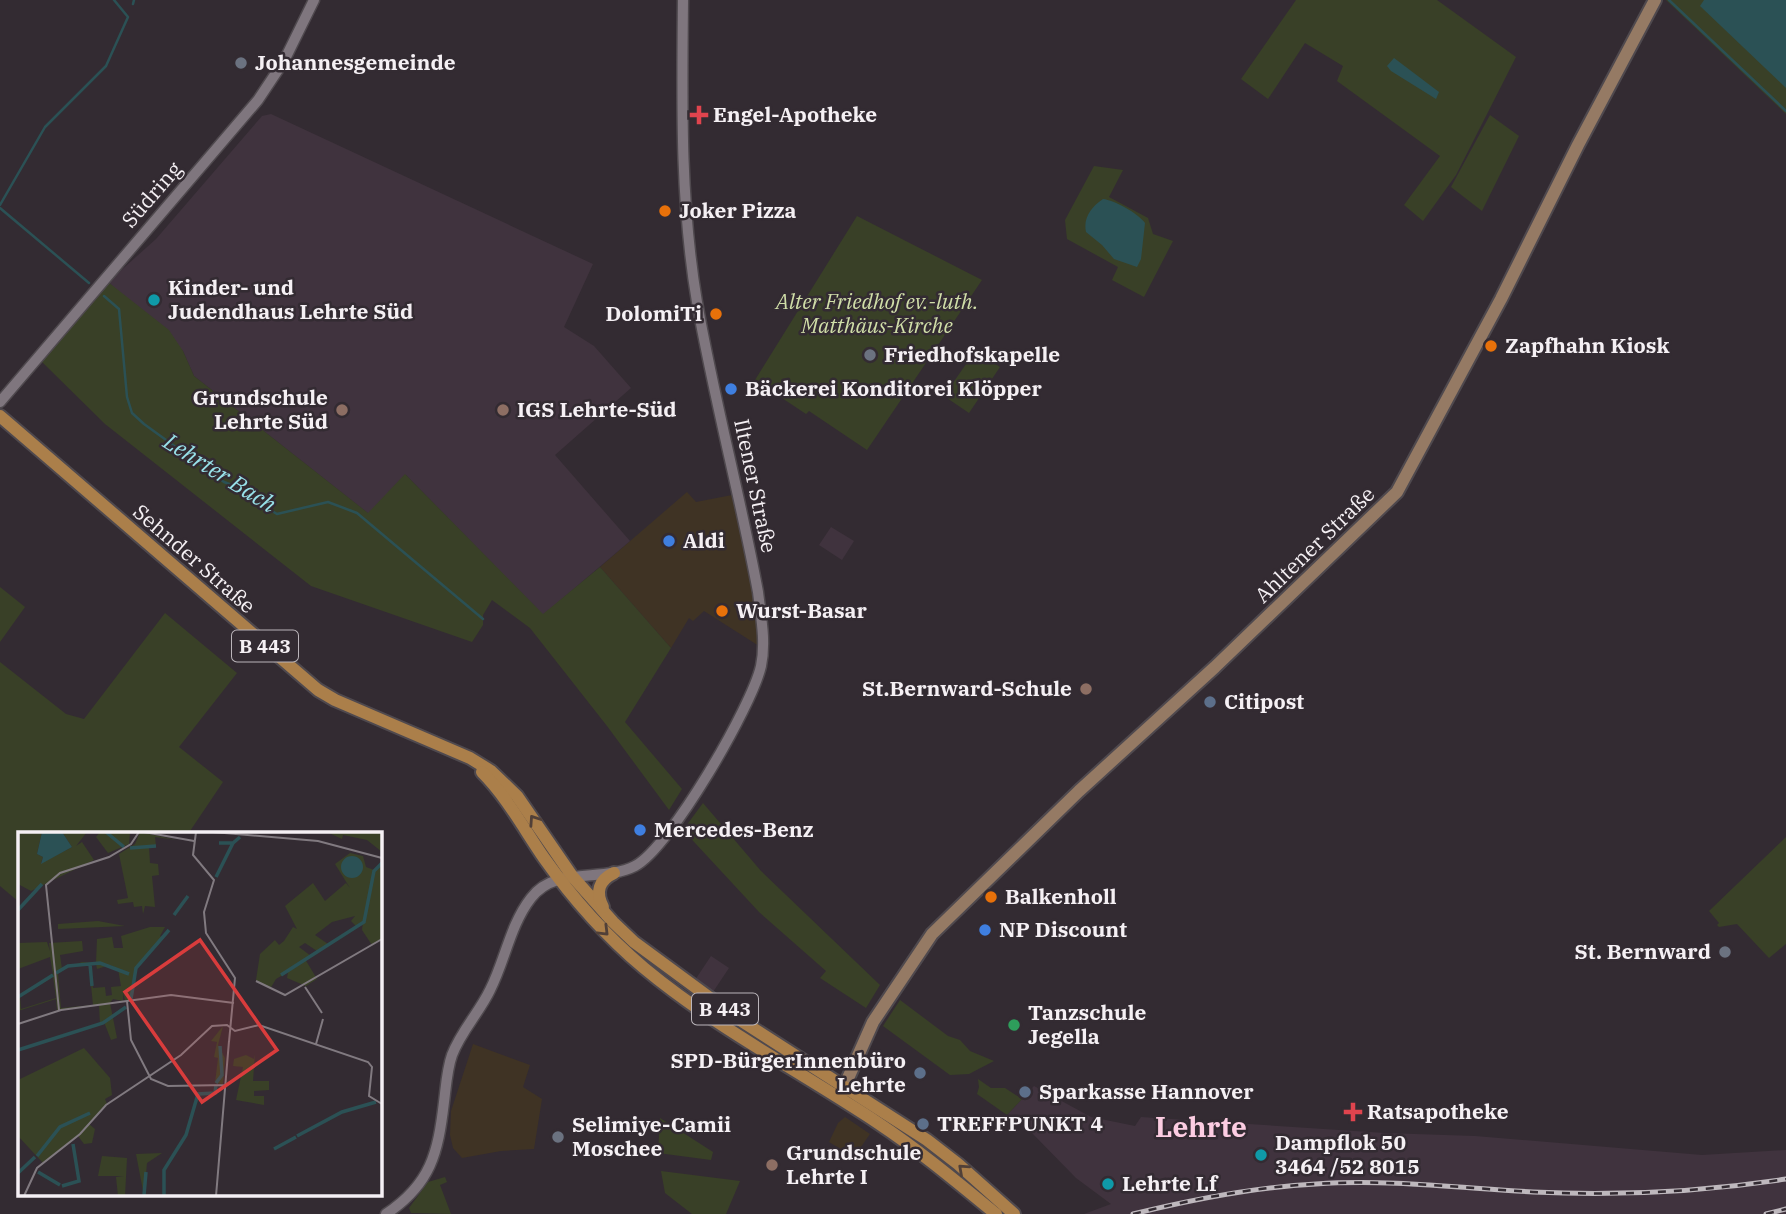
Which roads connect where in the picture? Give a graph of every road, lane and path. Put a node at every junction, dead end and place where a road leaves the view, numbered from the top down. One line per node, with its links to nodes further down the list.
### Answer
1 (314, 0): 4 (street, Südring)
2 (683, 0): 6 (street, Iltener Straße)
3 (1655, 0): 9 (main road, Ahltener Straße)
4 (0, 402)
5 (0, 416): 7 (main road, Sehnder Straße / B 443)
6 (614, 873): 7 (street, Iltener Straße); 8 (main road)
7 (566, 878): 8 (main road, B 443); 10 (main road, B 443, one-way to 10); 11 (street)
8 (613, 922): 9 (main road, B 443)
9 (845, 1086): 10 (main road, Ahltener Straße); 13 (main road, B 443, one-way to 9)
10 (839, 1098): 12 (main road, B 443)
11 (386, 1214)
12 (996, 1214)
13 (1014, 1214)

